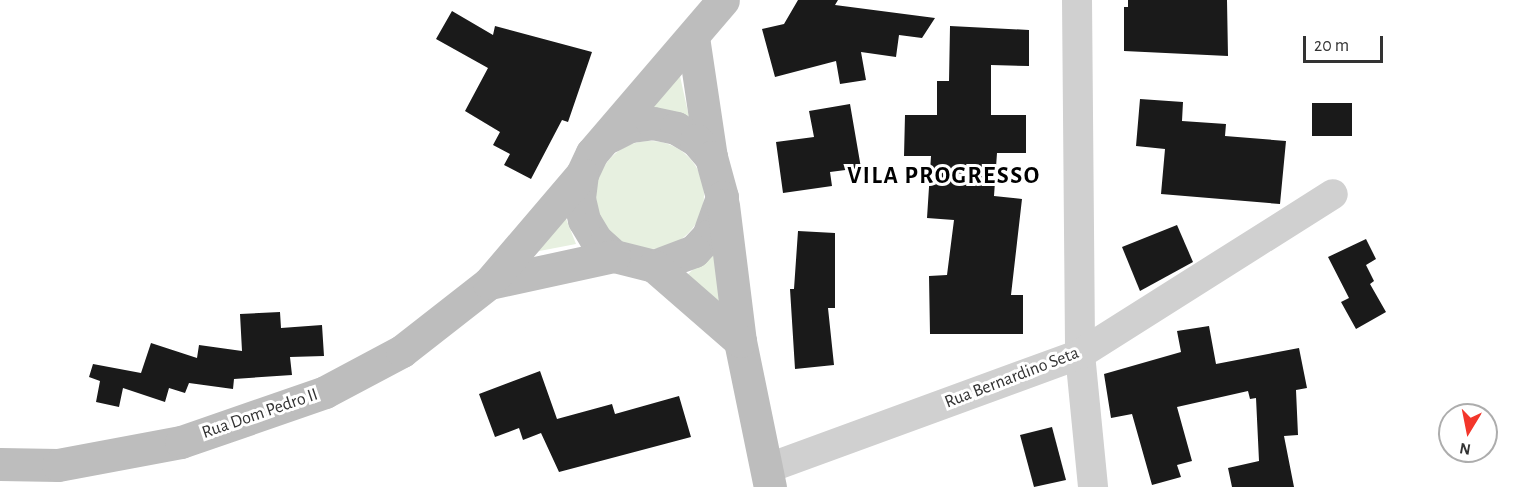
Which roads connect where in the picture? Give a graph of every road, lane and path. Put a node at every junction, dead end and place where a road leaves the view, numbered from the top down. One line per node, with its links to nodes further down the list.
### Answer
1 (723, 0): 3 (main road, Rua Dom Pedro II)
2 (1077, 0): 13 (street)
3 (693, 37): 4 (main road, Rua Dom Pedro II); 5 (main road)
4 (610, 136): 5 (main road); 6 (main road, Rua Dom Pedro II)
5 (711, 157): 8 (main road)
6 (582, 174): 9 (main road, Rua Dom Pedro II); 11 (main road, Rua Dom Pedro II)
7 (1333, 194): 13 (street, Rua Bernardino Seta)
8 (722, 197): 10 (main road); 12 (main road)
9 (614, 256): 10 (main road, Rua Dom Pedro II); 11 (main road, Rua Dom Pedro II)
10 (654, 266): 12 (main road)
11 (489, 284): 14 (main road, Rua Dom Pedro II)
12 (740, 341): 15 (main road)
13 (1080, 354): 15 (street, Rua Bernardino Seta); 16 (street)
14 (0, 464)
15 (768, 478)
16 (1093, 487)

